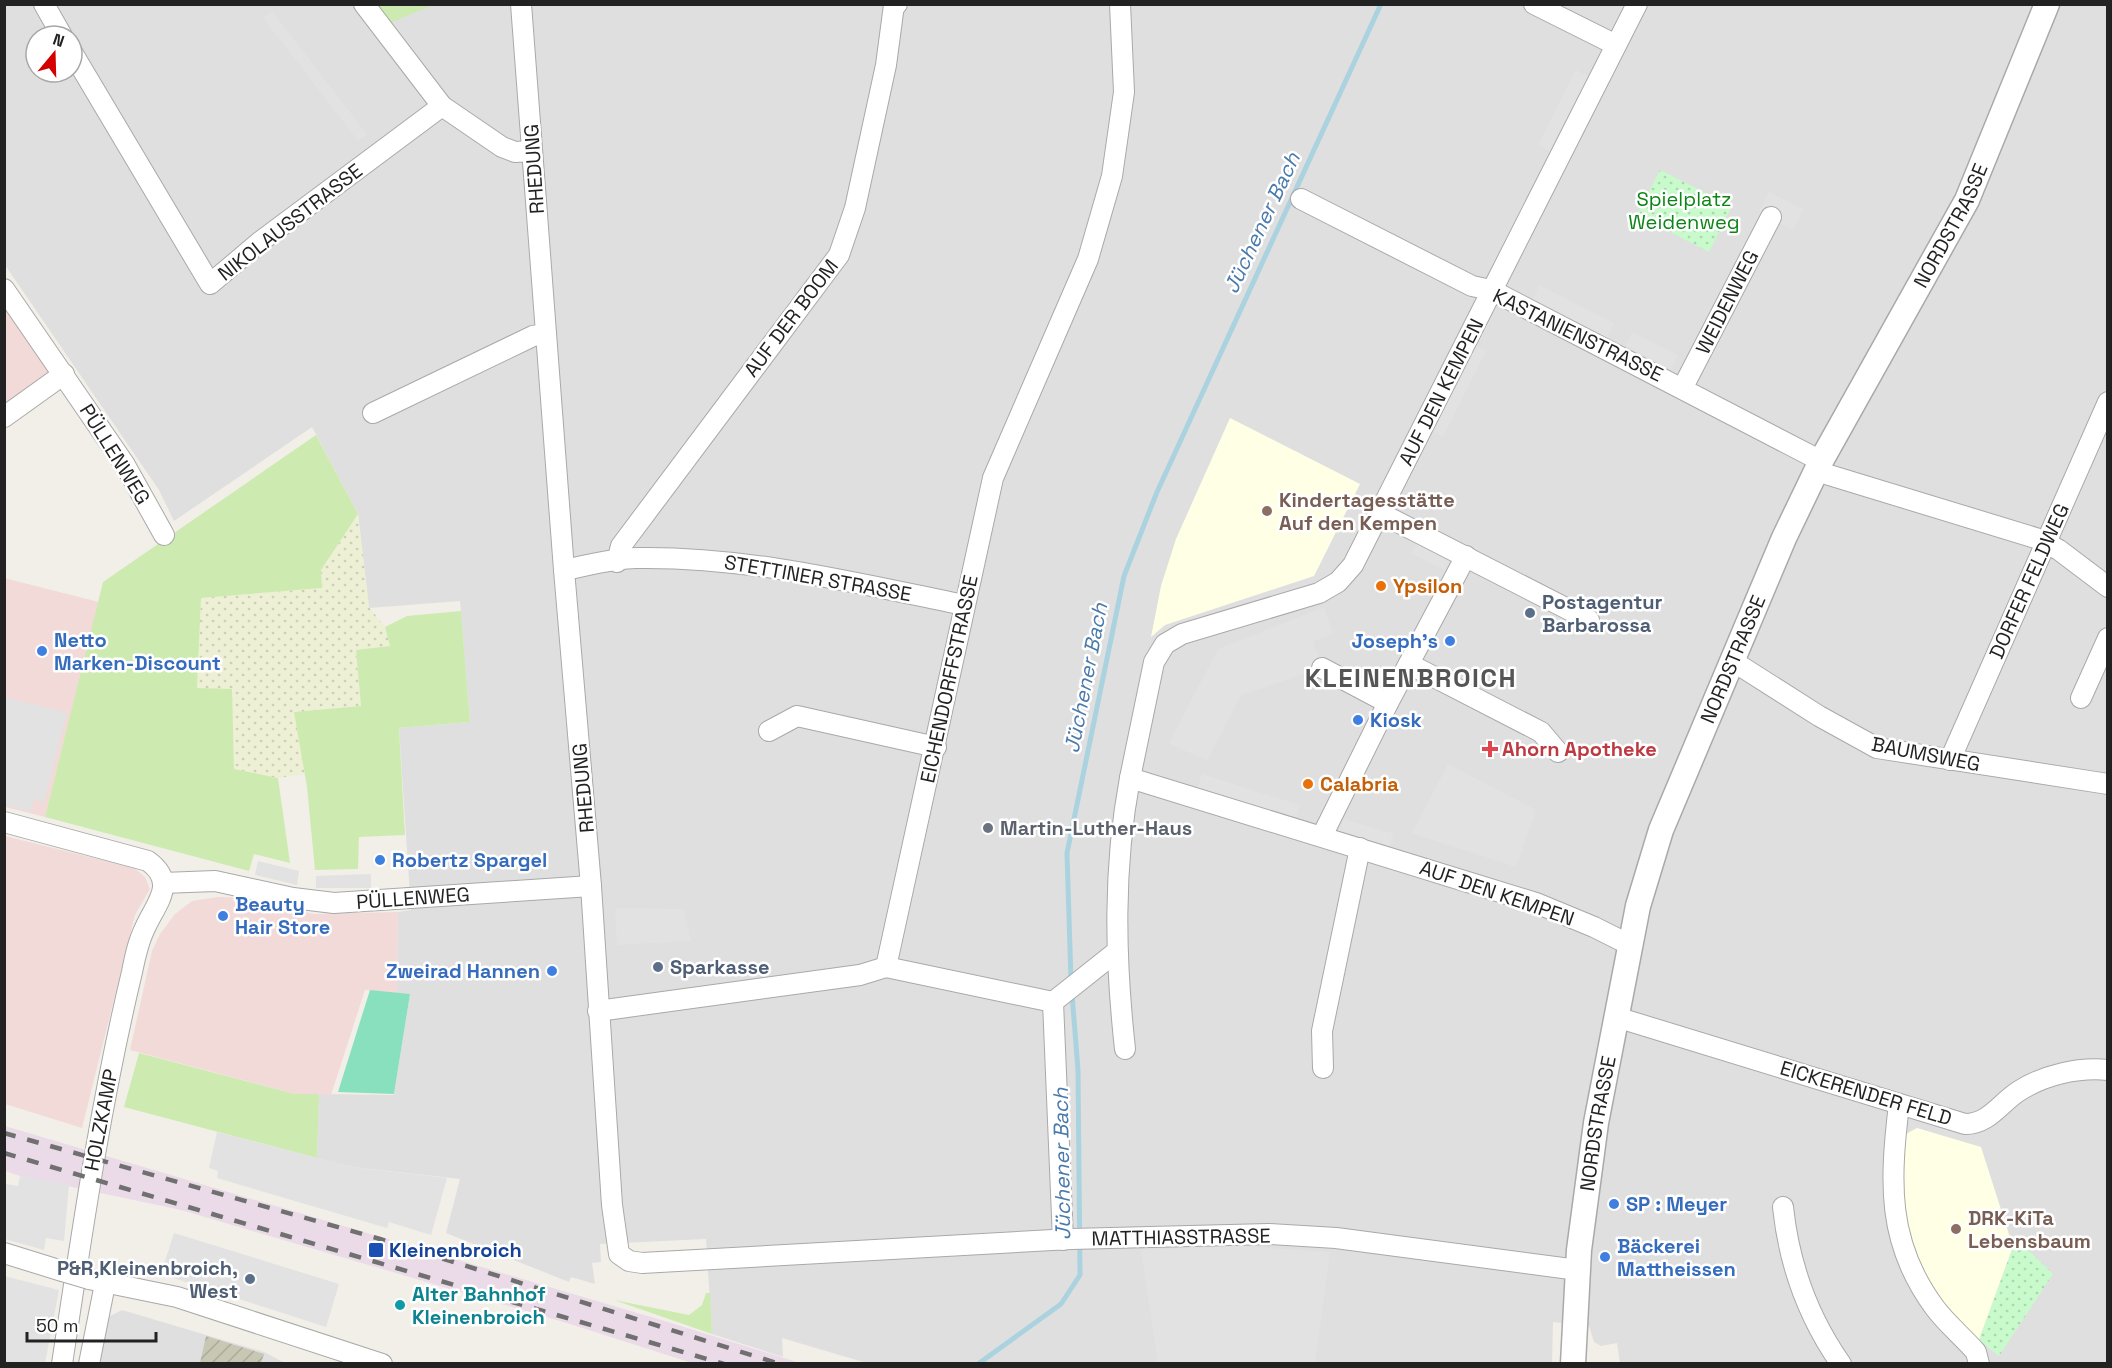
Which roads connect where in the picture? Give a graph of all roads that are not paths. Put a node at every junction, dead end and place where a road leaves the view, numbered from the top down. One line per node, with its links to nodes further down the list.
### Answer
1 (44, 4): 9 (street)
2 (364, 4): 12 (street)
3 (521, 4): 13 (street, RHEDUNG)
4 (1120, 4): 32 (street, EICHENDORFFSTRASSE)
5 (1534, 4): 10 (street)
6 (1637, 4): 10 (street, AUF DEN KEMPEN)
7 (2047, 4): 24 (street, NORDSTRASSE)
8 (895, 5): 29 (street, AUF DER BOOM)
9 (55, 24)
10 (1616, 45): 17 (street, AUF DEN KEMPEN)
11 (84, 72): 12 (street, NIKOLAUSSTRASSE)
12 (442, 106): 13 (street)
13 (532, 151): 18 (street, RHEDUNG)
14 (1301, 199): 17 (street, KASTANIENSTRASSE)
15 (1771, 217): 20 (street, WEIDENWEG)
16 (4, 289): 19 (street, PÜLLENWEG)
17 (1491, 290): 20 (street, KASTANIENSTRASSE); 25 (street, AUF DEN KEMPEN)
18 (546, 334): 22 (street); 30 (street, RHEDUNG)
19 (64, 374): 23 (street); 26 (street, PÜLLENWEG)
20 (1683, 387): 24 (street, KASTANIENSTRASSE)
21 (2108, 402): 27 (street, DORFER FELDWEG)
22 (373, 413)
23 (4, 417)
24 (1819, 466): 27 (street, KASTANIENSTRASSE); 35 (street, NORDSTRASSE)
25 (1380, 513): 28 (street); 44 (street, AUF DEN KEMPEN)
26 (164, 535)
27 (2047, 543): 31 (street, KASTANIENSTRASSE); 43 (street, DORFER FELDWEG)
28 (1466, 556): 33 (street); 36 (street)
29 (617, 562): 30 (street, STETTINER STRASSE); 32 (street, STETTINER STRASSE)
30 (564, 570): 50 (street, RHEDUNG)
31 (2108, 587)
32 (964, 605): 41 (street, EICHENDORFFSTRASSE)
33 (1589, 620)
34 (2108, 638): 38 (street)
35 (1731, 660): 43 (street, BAUMSWEG); 51 (street, NORDSTRASSE)
36 (1409, 664): 39 (street); 42 (street)
37 (1322, 668): 39 (street)
38 (2081, 698)
39 (1388, 703): 47 (street)
40 (769, 731): 41 (street)
41 (936, 747): 53 (street, EICHENDORFFSTRASSE)
42 (1558, 752)
43 (1950, 760): 45 (street, BAUMSWEG)
44 (1130, 778): 47 (street, AUF DEN KEMPEN); 52 (street, AUF DEN KEMPEN)
45 (2108, 783)
46 (4, 822): 49 (street)
47 (1322, 836): 48 (street, AUF DEN KEMPEN)
48 (1360, 848): 51 (street, AUF DEN KEMPEN); 58 (street)
49 (164, 884): 50 (street, PÜLLENWEG); 67 (street, HOLZKAMP)
50 (591, 886): 55 (street, RHEDUNG)
51 (1630, 945): 56 (street, NORDSTRASSE)
52 (1116, 952): 54 (street); 57 (street, AUF DEN KEMPEN)
53 (886, 967): 54 (street); 55 (street)
54 (1056, 1000): 62 (street)
55 (598, 1011): 63 (street, RHEDUNG)
56 (1616, 1017): 60 (street, EICKERENDER FELD); 65 (street, NORDSTRASSE)
57 (1125, 1049)
58 (1323, 1068)
59 (2108, 1070): 60 (street, EICKERENDER FELD)
60 (1899, 1104): 72 (street)
61 (1784, 1207): 71 (street)
62 (1067, 1240): 63 (street, MATTHIASSTRASSE); 65 (street, MATTHIASSTRASSE)
63 (616, 1241)
64 (4, 1253): 66 (street, bridge)
65 (1578, 1270): 70 (street, NORDSTRASSE)
66 (97, 1282): 68 (street); 69 (street)
67 (62, 1364)
68 (89, 1364)
69 (382, 1364)
70 (1574, 1364)
71 (1841, 1364)
72 (1979, 1364)

